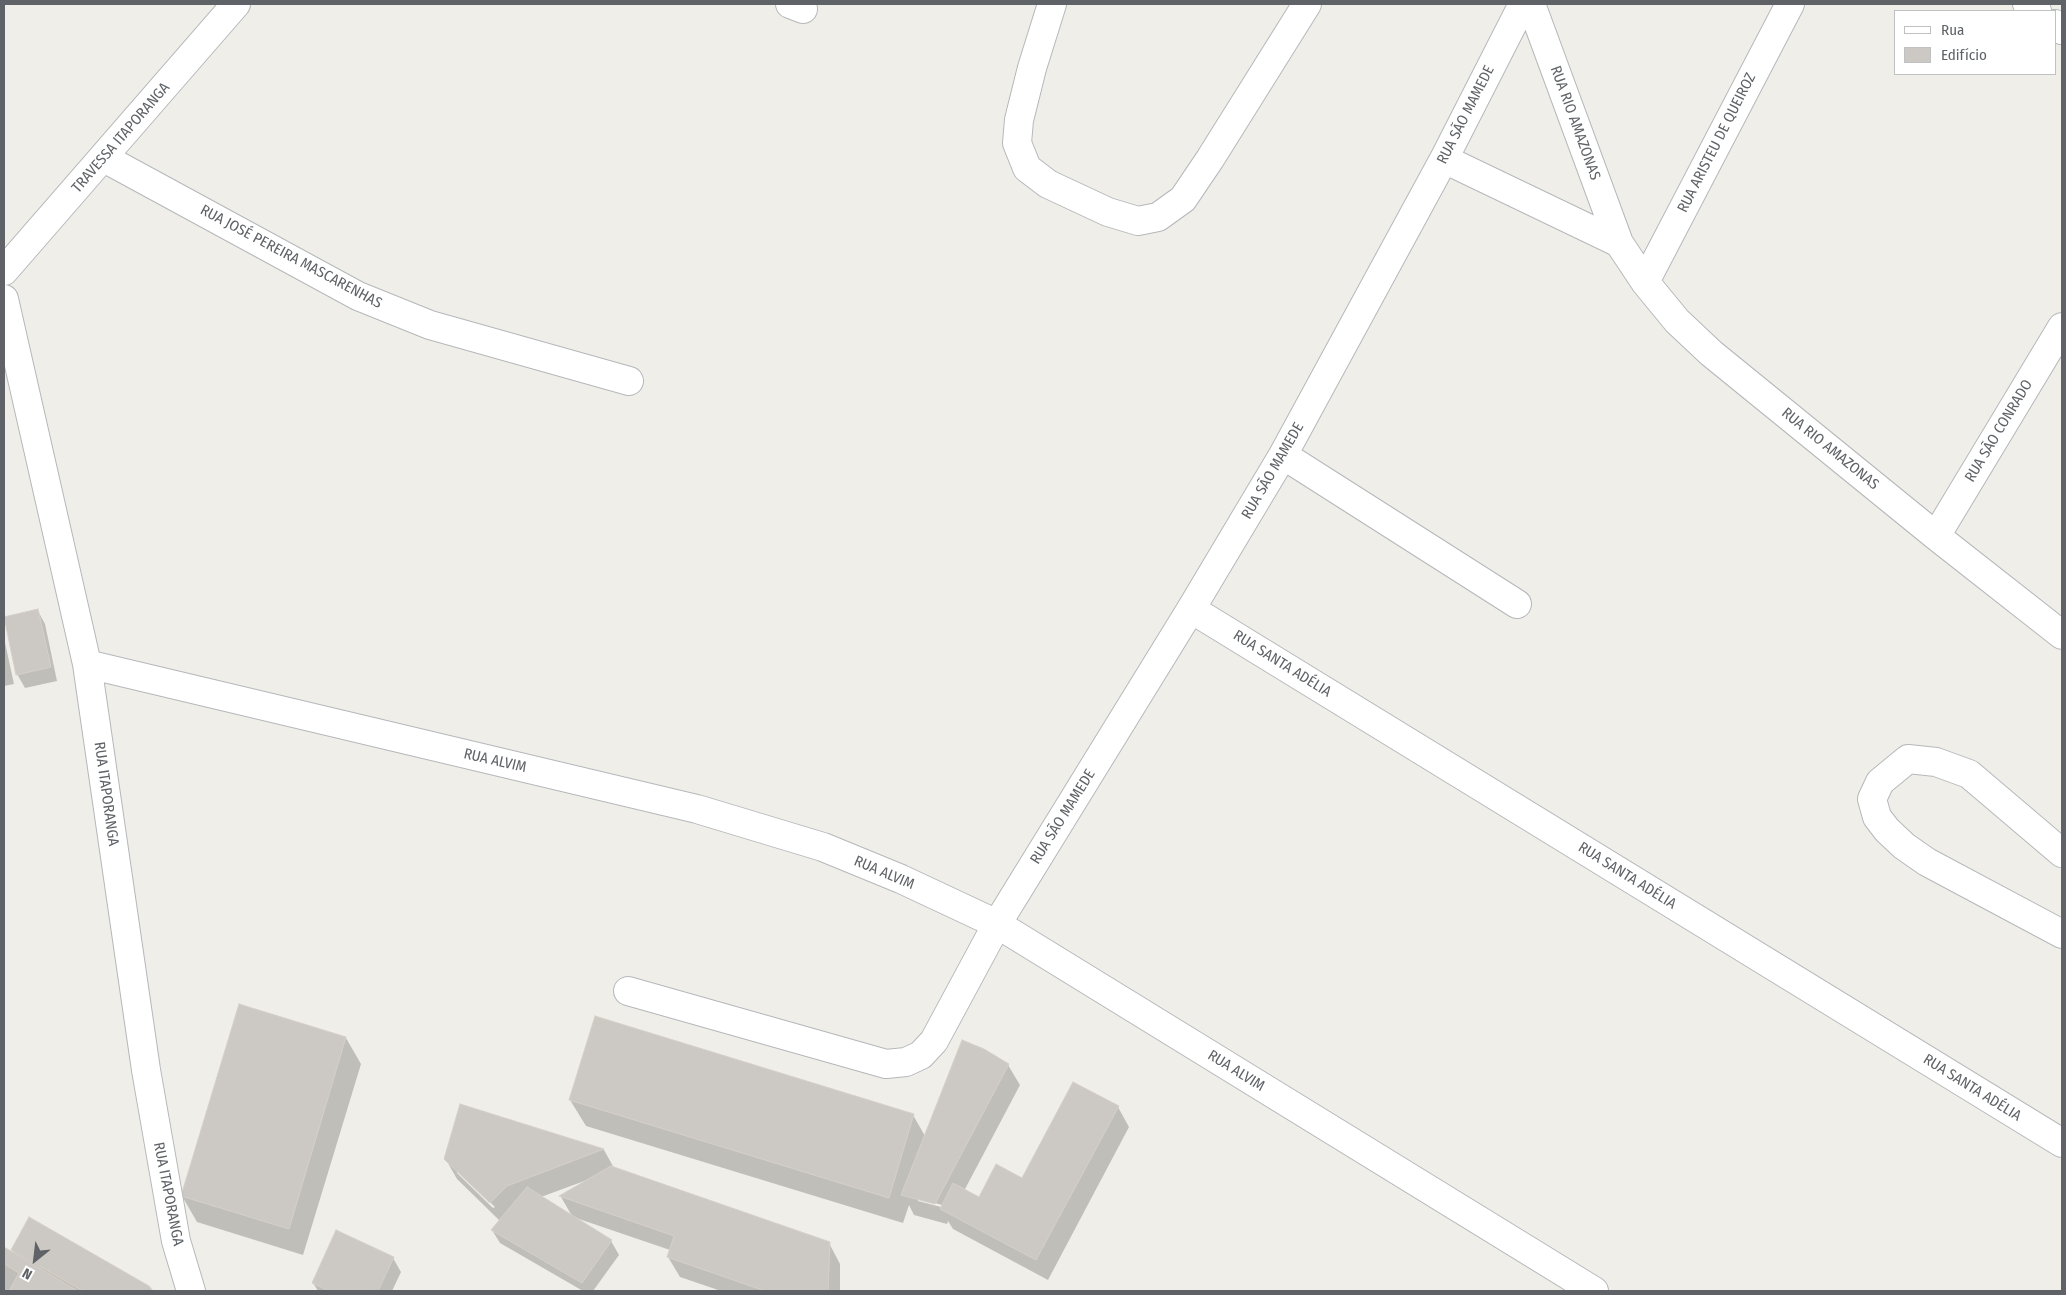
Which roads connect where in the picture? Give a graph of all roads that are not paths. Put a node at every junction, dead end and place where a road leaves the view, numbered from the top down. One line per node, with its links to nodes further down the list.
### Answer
1 (236, 4): 7 (street, TRAVESSA ITAPORANGA)
2 (1052, 4): 3 (street)
3 (1307, 4)
4 (1523, 4): 8 (street, RUA SÃO MAMEDE)
5 (1531, 4): 9 (street, RUA RIO AMAZONAS)
6 (1790, 4): 11 (street, RUA ARISTEU DE QUEIROZ)
7 (104, 158): 10 (street, TRAVESSA ITAPORANGA); 14 (street, RUA JOSÉ PEREIRA MASCARENHAS)
8 (1444, 159): 9 (street); 15 (street, RUA SÃO MAMEDE)
9 (1619, 243): 11 (street, RUA RIO AMAZONAS)
10 (4, 271)
11 (1645, 282): 16 (street, RUA RIO AMAZONAS)
12 (4, 299): 20 (street, RUA ITAPORANGA)
13 (2062, 327): 16 (street, RUA SÃO CONRADO)
14 (629, 381)
15 (1283, 455): 17 (street); 18 (street, RUA SÃO MAMEDE)
16 (1936, 536): 19 (street, RUA RIO AMAZONAS)
17 (1517, 604)
18 (1191, 609): 22 (street, RUA SÃO MAMEDE); 25 (street, RUA SANTA ADÉLIA)
19 (2062, 635)
20 (87, 664): 22 (street, RUA ALVIM); 27 (street, RUA ITAPORANGA)
21 (2062, 853): 23 (street)
22 (997, 924): 24 (street, RUA SÃO MAMEDE); 26 (street, RUA ALVIM)
23 (2062, 934)
24 (628, 991)
25 (2062, 1143)
26 (1588, 1290)
27 (191, 1291)

